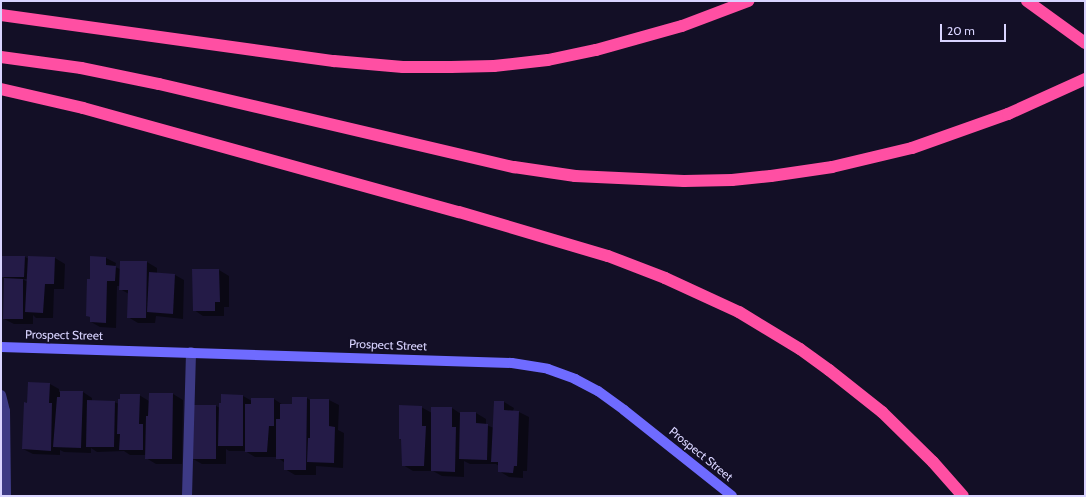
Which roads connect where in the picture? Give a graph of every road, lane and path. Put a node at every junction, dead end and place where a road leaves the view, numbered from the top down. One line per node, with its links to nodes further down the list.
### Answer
1 (748, 1): 3 (highway)
2 (1027, 1): 4 (highway)
3 (1, 15)
4 (1085, 43)
5 (1, 57): 6 (highway)
6 (1085, 78)
7 (1, 89): 14 (highway)
8 (1, 346): 9 (main road, Prospect Street)
9 (191, 352): 12 (lane); 13 (main road, Prospect Street)
10 (1, 395): 11 (lane)
11 (6, 496)
12 (187, 496)
13 (732, 496)
14 (962, 496)

